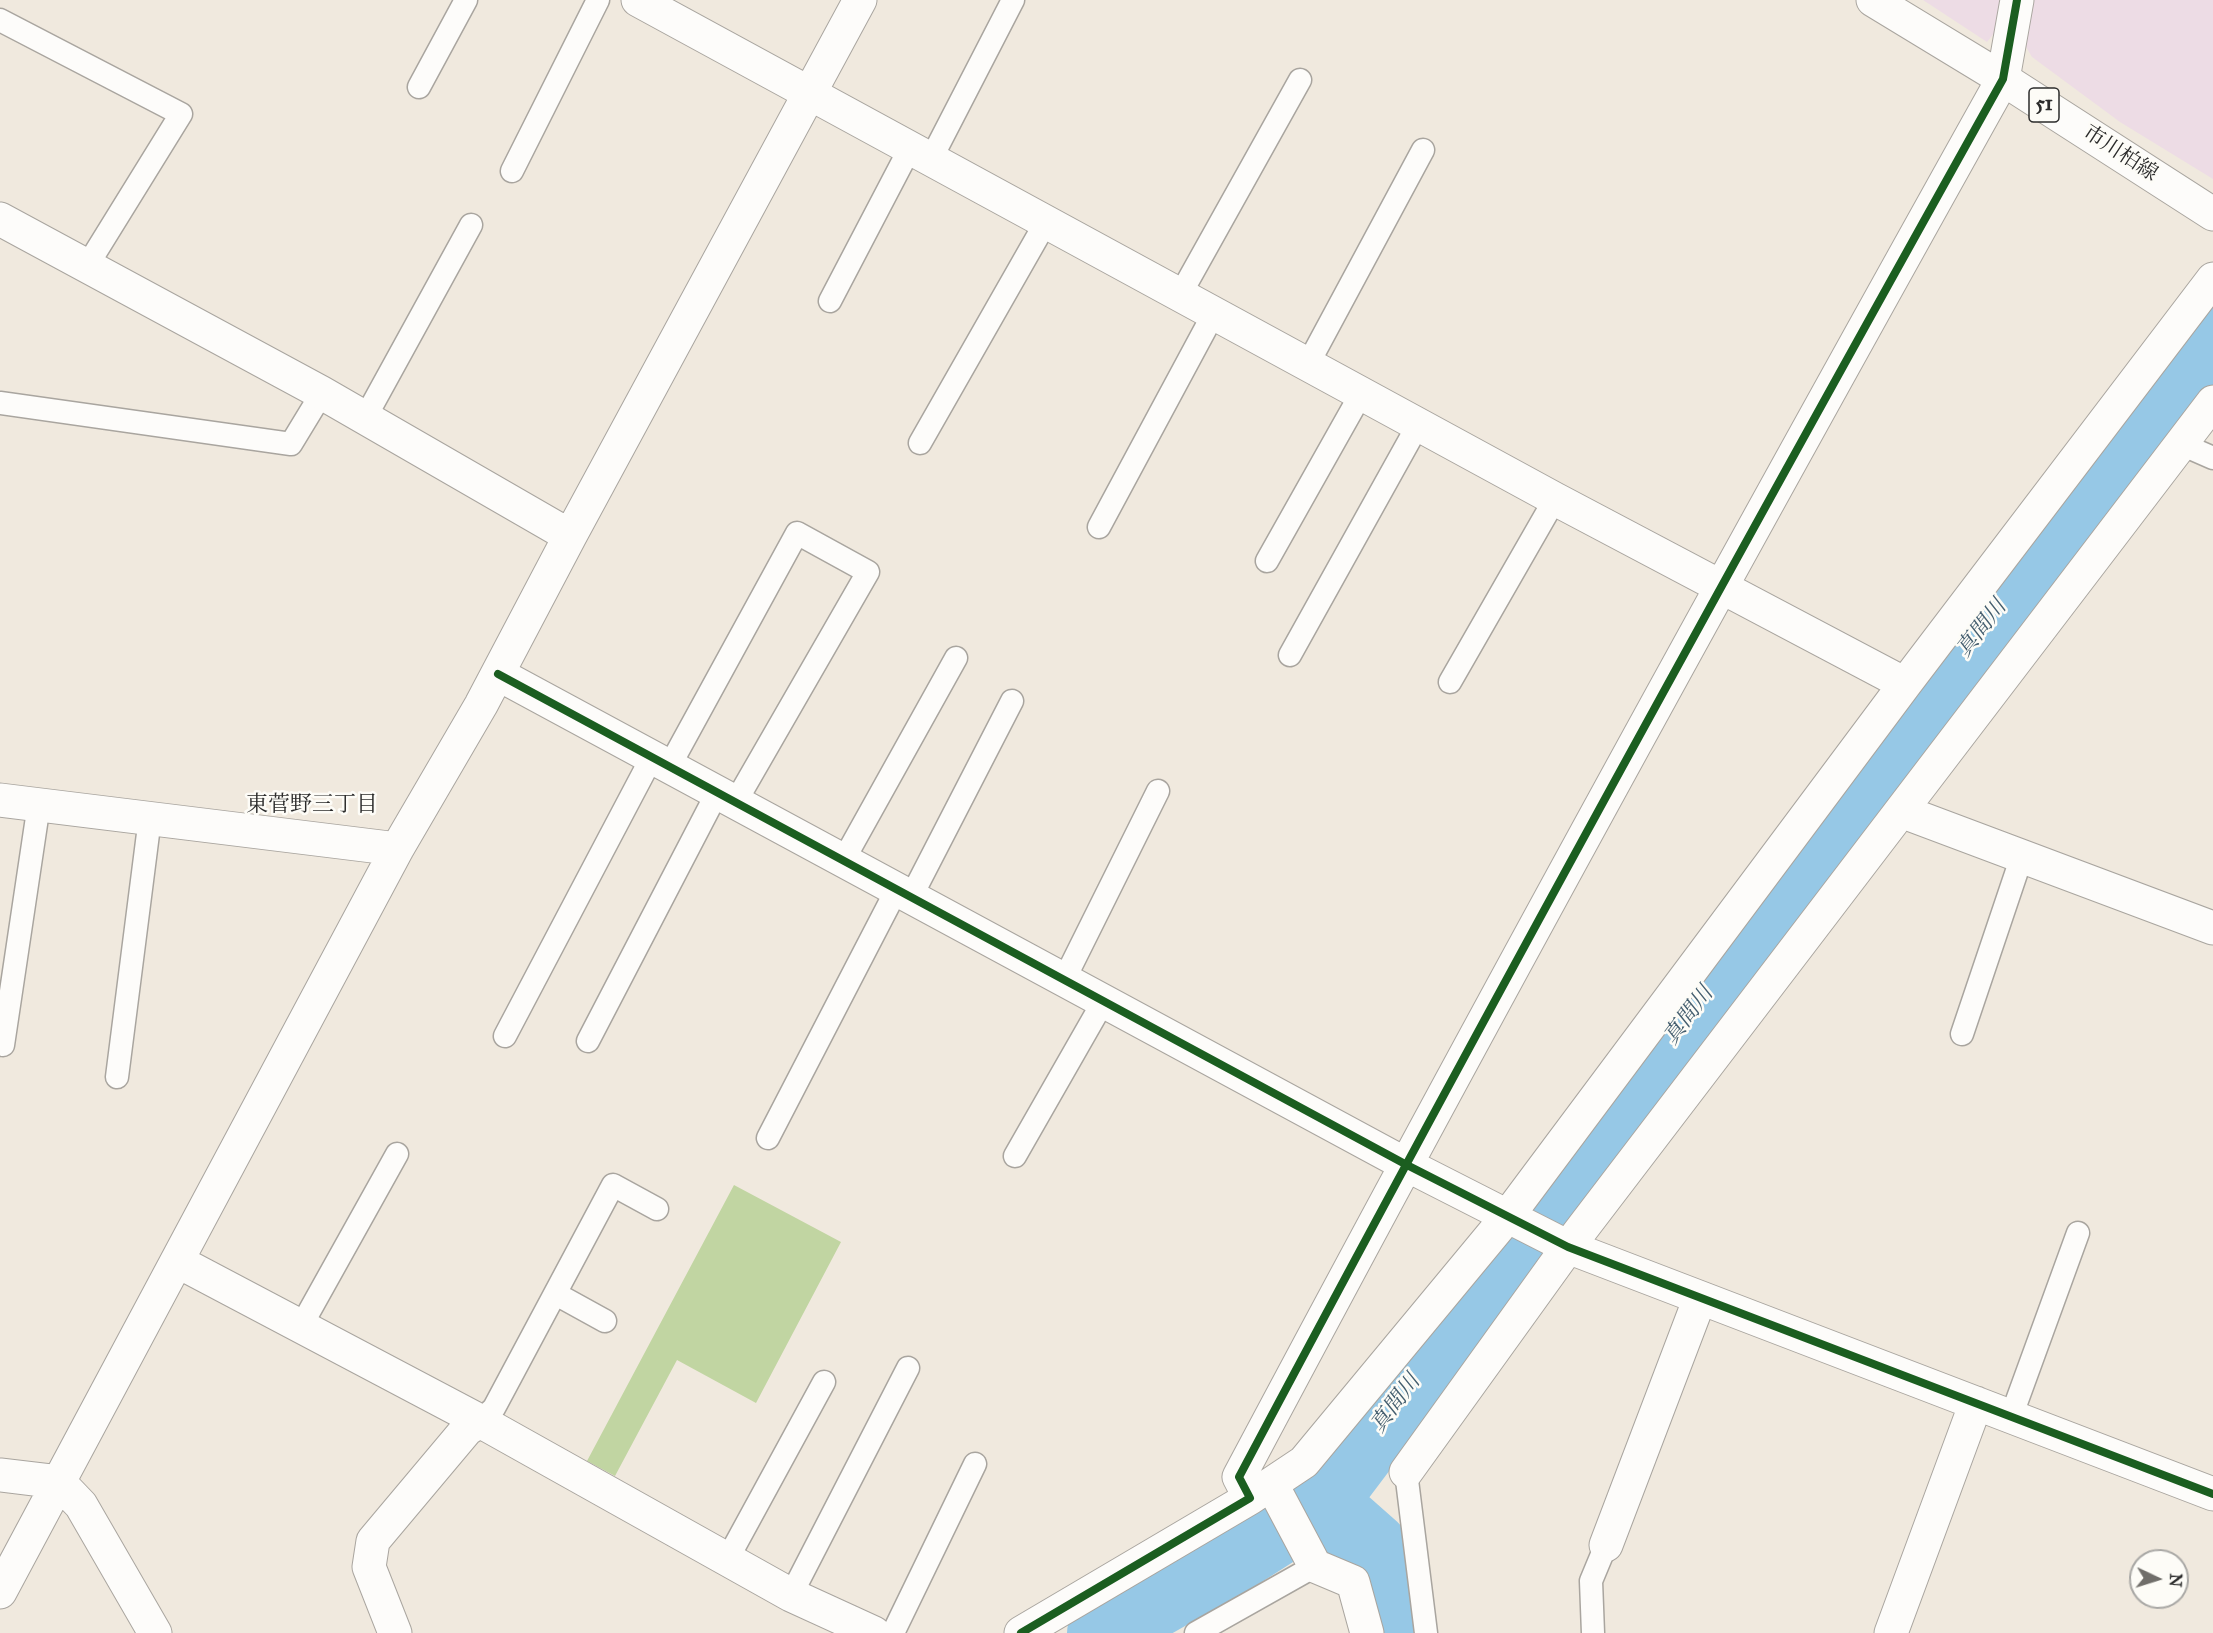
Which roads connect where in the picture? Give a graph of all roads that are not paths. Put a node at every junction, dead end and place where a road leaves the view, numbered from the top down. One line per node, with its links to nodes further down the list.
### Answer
1 (466, 0): 11 (lane)
2 (598, 0): 15 (lane)
3 (638, 0): 12 (street)
4 (860, 0): 12 (street)
5 (1013, 0): 14 (lane)
6 (1873, 0): 9 (street, 市川柏線 / 51)
7 (2017, 0): 9 (street)
8 (0, 20): 20 (lane)
9 (2003, 79): 16 (street, 市川柏線 / 51); 39 (street)
10 (1300, 80): 22 (lane)
11 (419, 87)
12 (810, 94): 14 (street); 37 (street)
13 (1424, 150): 25 (lane)
14 (920, 154): 18 (street); 23 (lane)
15 (512, 171)
16 (2213, 214)
17 (0, 219): 20 (street)
18 (1046, 222): 22 (street); 32 (lane)
19 (471, 225): 30 (lane)
20 (87, 266): 26 (street)
21 (2213, 279): 44 (street)
22 (1180, 295): 24 (street)
23 (830, 301)
24 (1214, 313): 25 (street); 36 (lane)
25 (1308, 364): 27 (street)
26 (322, 393): 29 (lane); 30 (street)
27 (1362, 394): 31 (street); 38 (lane)
28 (2213, 402): 33 (street)
29 (0, 403)
30 (365, 418): 37 (street)
31 (1418, 425): 35 (street); 40 (lane)
32 (920, 443)
33 (2181, 444): 34 (lane); 51 (street)
34 (2213, 458)
35 (1555, 499): 39 (street); 43 (lane)
36 (1099, 527)
37 (570, 536): 42 (street)
38 (1267, 561)
39 (1720, 585): 44 (street); 68 (street)
40 (1290, 655)
41 (956, 658): 55 (lane)
42 (498, 674): 46 (street); 53 (street)
43 (1450, 682)
44 (1905, 684): 70 (street)
45 (1012, 701): 56 (lane)
46 (661, 762): 48 (street); 48 (lane); 61 (lane)
47 (1158, 791): 58 (lane)
48 (726, 798): 55 (street); 62 (lane)
49 (0, 800): 50 (street)
50 (39, 804): 52 (street); 63 (lane)
51 (1901, 811): 54 (street); 72 (street)
52 (150, 818): 53 (street); 64 (lane)
53 (397, 849): 73 (street)
54 (2022, 856): 57 (street); 60 (lane)
55 (843, 861): 56 (street)
56 (904, 893): 58 (street); 65 (lane)
57 (2213, 928)
58 (1064, 980): 59 (street)
59 (1103, 1002): 67 (lane); 68 (street)
60 (1962, 1034)
61 (505, 1036)
62 (588, 1041)
63 (3, 1045)
64 (117, 1077)
65 (768, 1138)
66 (397, 1154): 77 (lane)
67 (1015, 1156)
68 (1405, 1164): 70 (street); 88 (street)
69 (657, 1209): 74 (lane)
70 (1507, 1217): 72 (street); 88 (street)
71 (2078, 1233): 81 (lane)
72 (1568, 1247): 75 (street); 84 (street)
73 (179, 1262): 77 (street); 86 (street)
74 (556, 1294): 76 (lane); 82 (lane)
75 (1700, 1298): 80 (street); 89 (street)
76 (605, 1321)
77 (300, 1328): 82 (street)
78 (908, 1368): 93 (lane)
79 (824, 1382): 90 (lane)
80 (1976, 1403): 81 (street); 103 (street)
81 (2011, 1417): 87 (street)
82 (480, 1421): 90 (street); 95 (street)
83 (975, 1464): 97 (lane)
84 (1406, 1472): 101 (lane)
85 (0, 1475): 86 (street)
86 (59, 1482): 92 (street); 94 (street)
87 (2213, 1494)
88 (1268, 1495): 91 (street); 98 (street)
89 (1606, 1545): 102 (lane)
90 (727, 1560): 93 (street)
91 (1315, 1566): 99 (lane); 100 (street)
92 (0, 1592)
93 (791, 1595): 96 (street)
94 (155, 1633)
95 (395, 1633)
96 (874, 1633)
97 (893, 1633)
98 (1021, 1633)
99 (1196, 1633)
100 (1367, 1633)
101 (1426, 1633)
102 (1593, 1633)
103 (1892, 1633)

